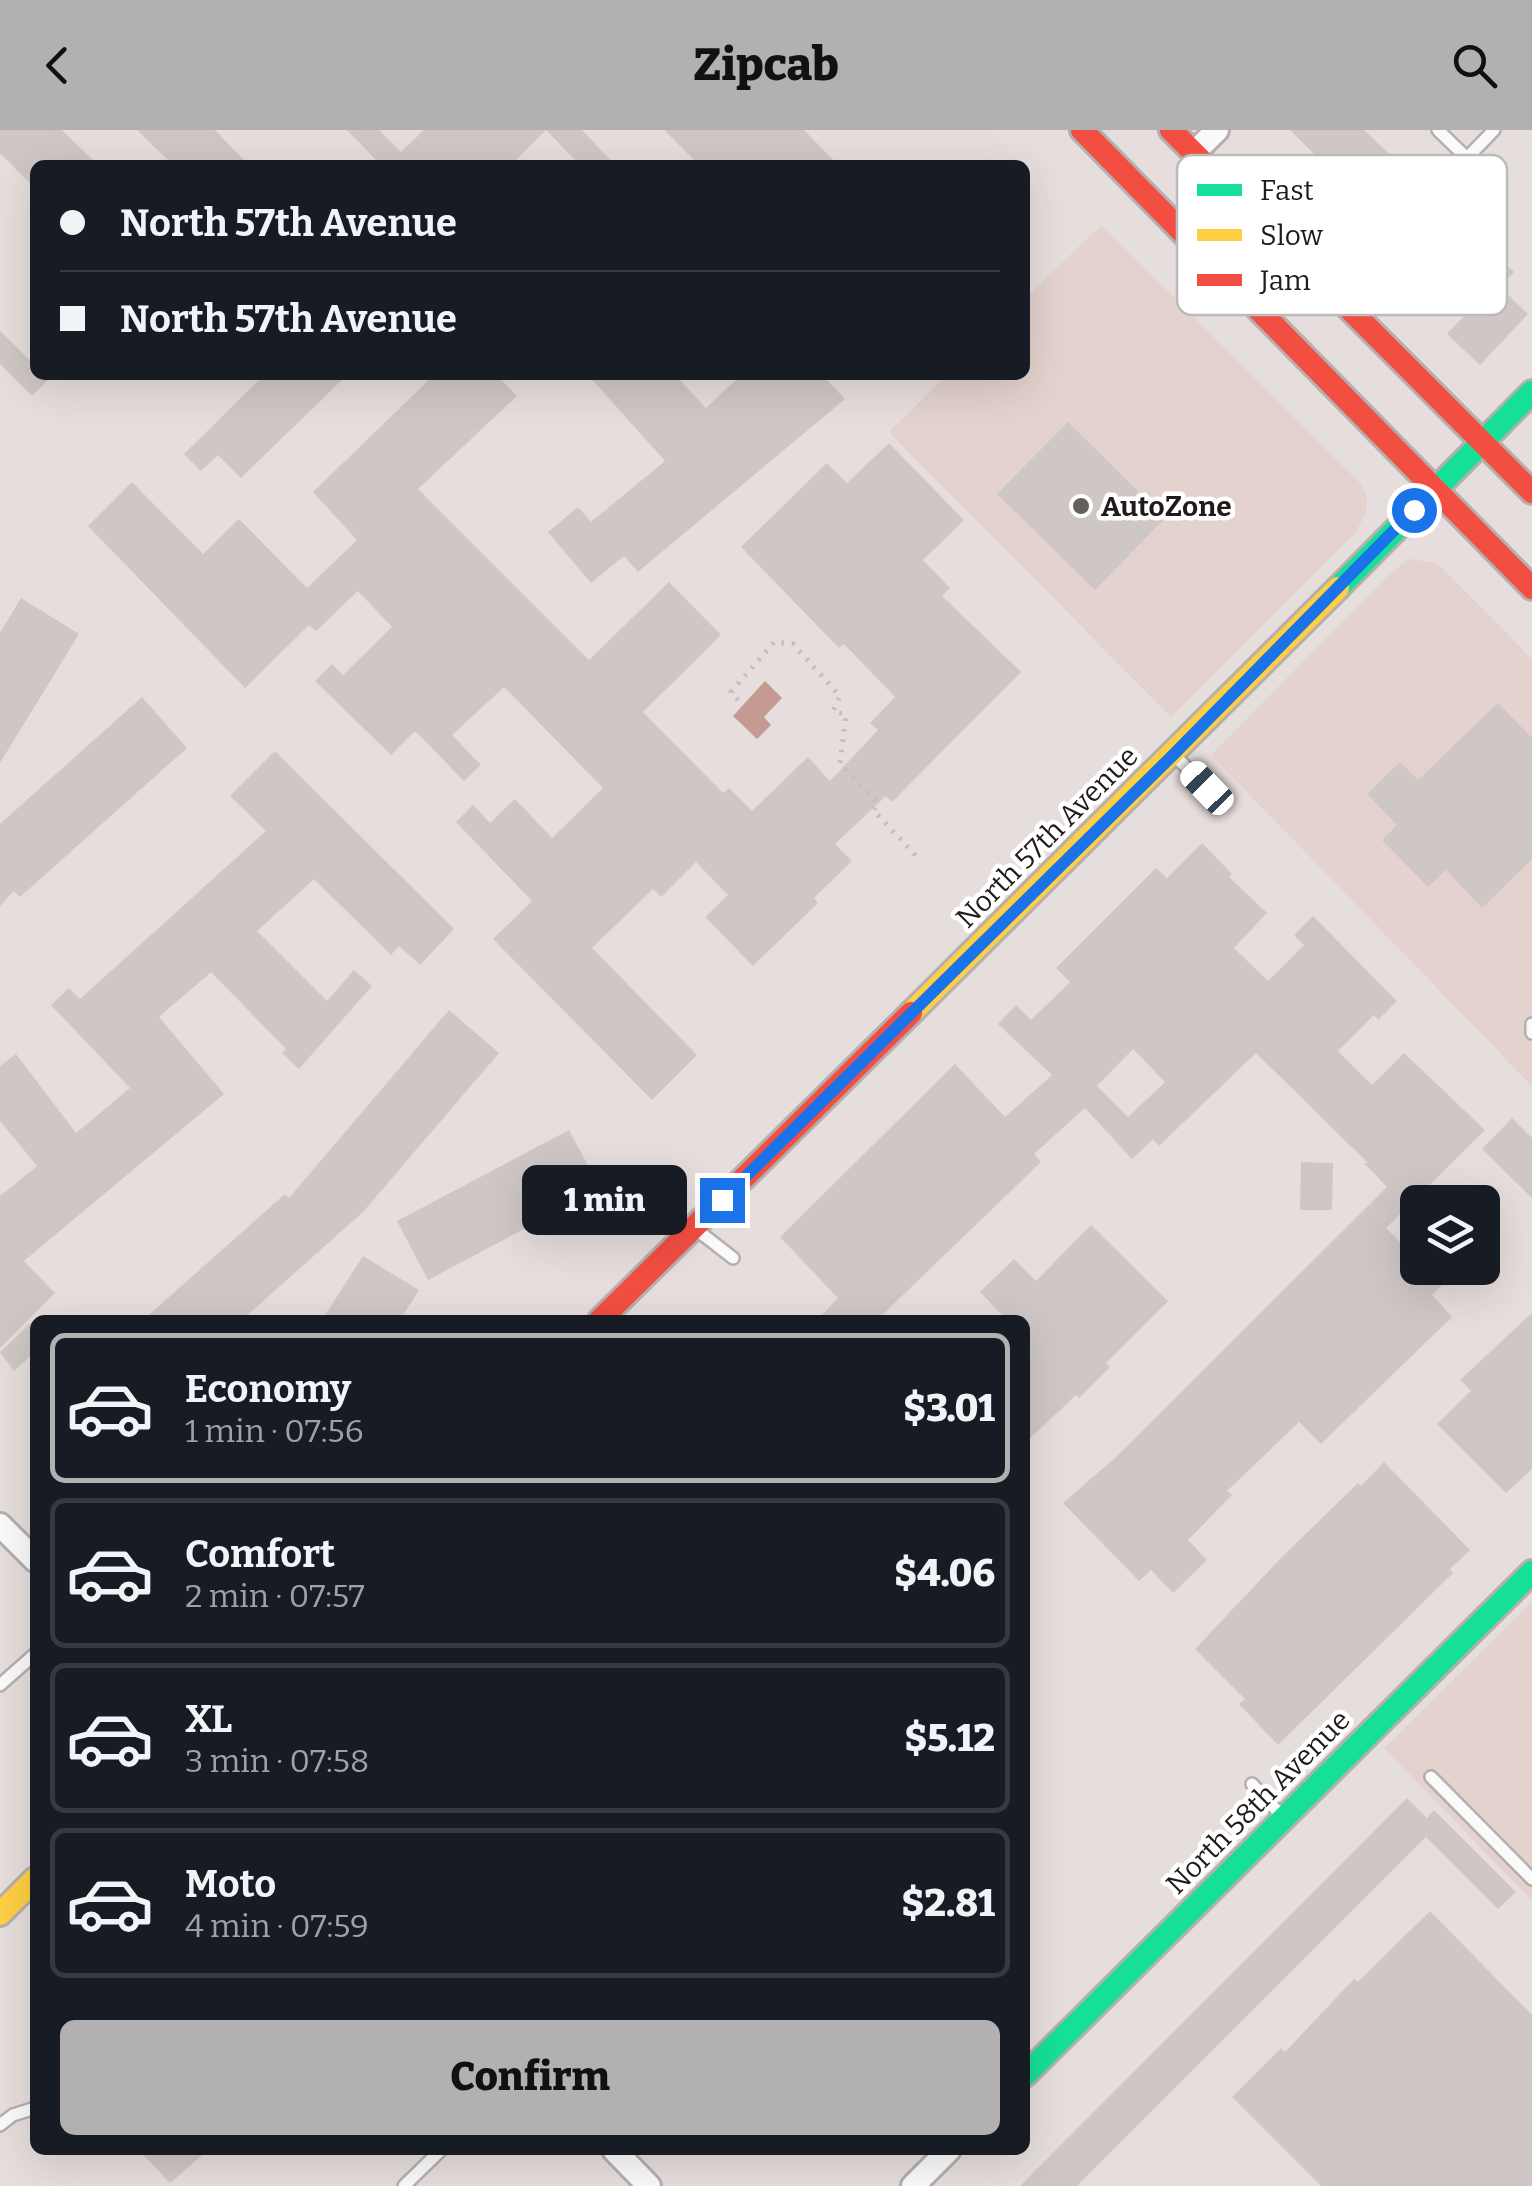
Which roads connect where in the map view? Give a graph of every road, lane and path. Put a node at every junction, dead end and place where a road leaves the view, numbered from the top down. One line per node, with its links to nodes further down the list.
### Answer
1 (1082, 130): 10 (street)
2 (1172, 130): 6 (street)
3 (1216, 130): 6 (street)
4 (1438, 130): 8 (lane)
5 (1494, 130): 9 (lane)
6 (1194, 152): 7 (street)
7 (1197, 155)
8 (1464, 155)
9 (1470, 155)
10 (1177, 226)
11 (1265, 315): 15 (street)
12 (1356, 315): 14 (street)
13 (1532, 392): 14 (street, North 57th Avenue)
14 (1482, 441): 15 (street, North 57th Avenue); 16 (street)
15 (1436, 488): 17 (street); 19 (street, North 57th Avenue)
16 (1532, 492)
17 (1532, 588)
18 (738, 700): 21 (path)
19 (1174, 754): 20 (lane); 24 (street, North 57th Avenue)
20 (1207, 788)
21 (918, 858)
22 (1532, 1024): 23 (lane)
23 (1532, 1033)
24 (694, 1228): 25 (lane); 26 (street, North 57th Avenue)
25 (734, 1258)
26 (605, 1315)
27 (0, 1525): 28 (street)
28 (30, 1555)
29 (1532, 1572): 34 (street, North 58th Avenue)
30 (30, 1658): 31 (lane)
31 (0, 1685)
32 (1432, 1777): 35 (lane)
33 (1252, 1784): 34 (lane)
34 (1284, 1818): 38 (street, North 58th Avenue)
35 (1532, 1879)
36 (30, 1884): 37 (street)
37 (0, 1914)
38 (1030, 2070)
39 (30, 2110): 40 (lane)
40 (0, 2125)
41 (436, 2155): 44 (lane)
42 (619, 2155): 45 (street)
43 (944, 2155): 46 (street)
44 (404, 2186)
45 (649, 2186)
46 (913, 2186)

